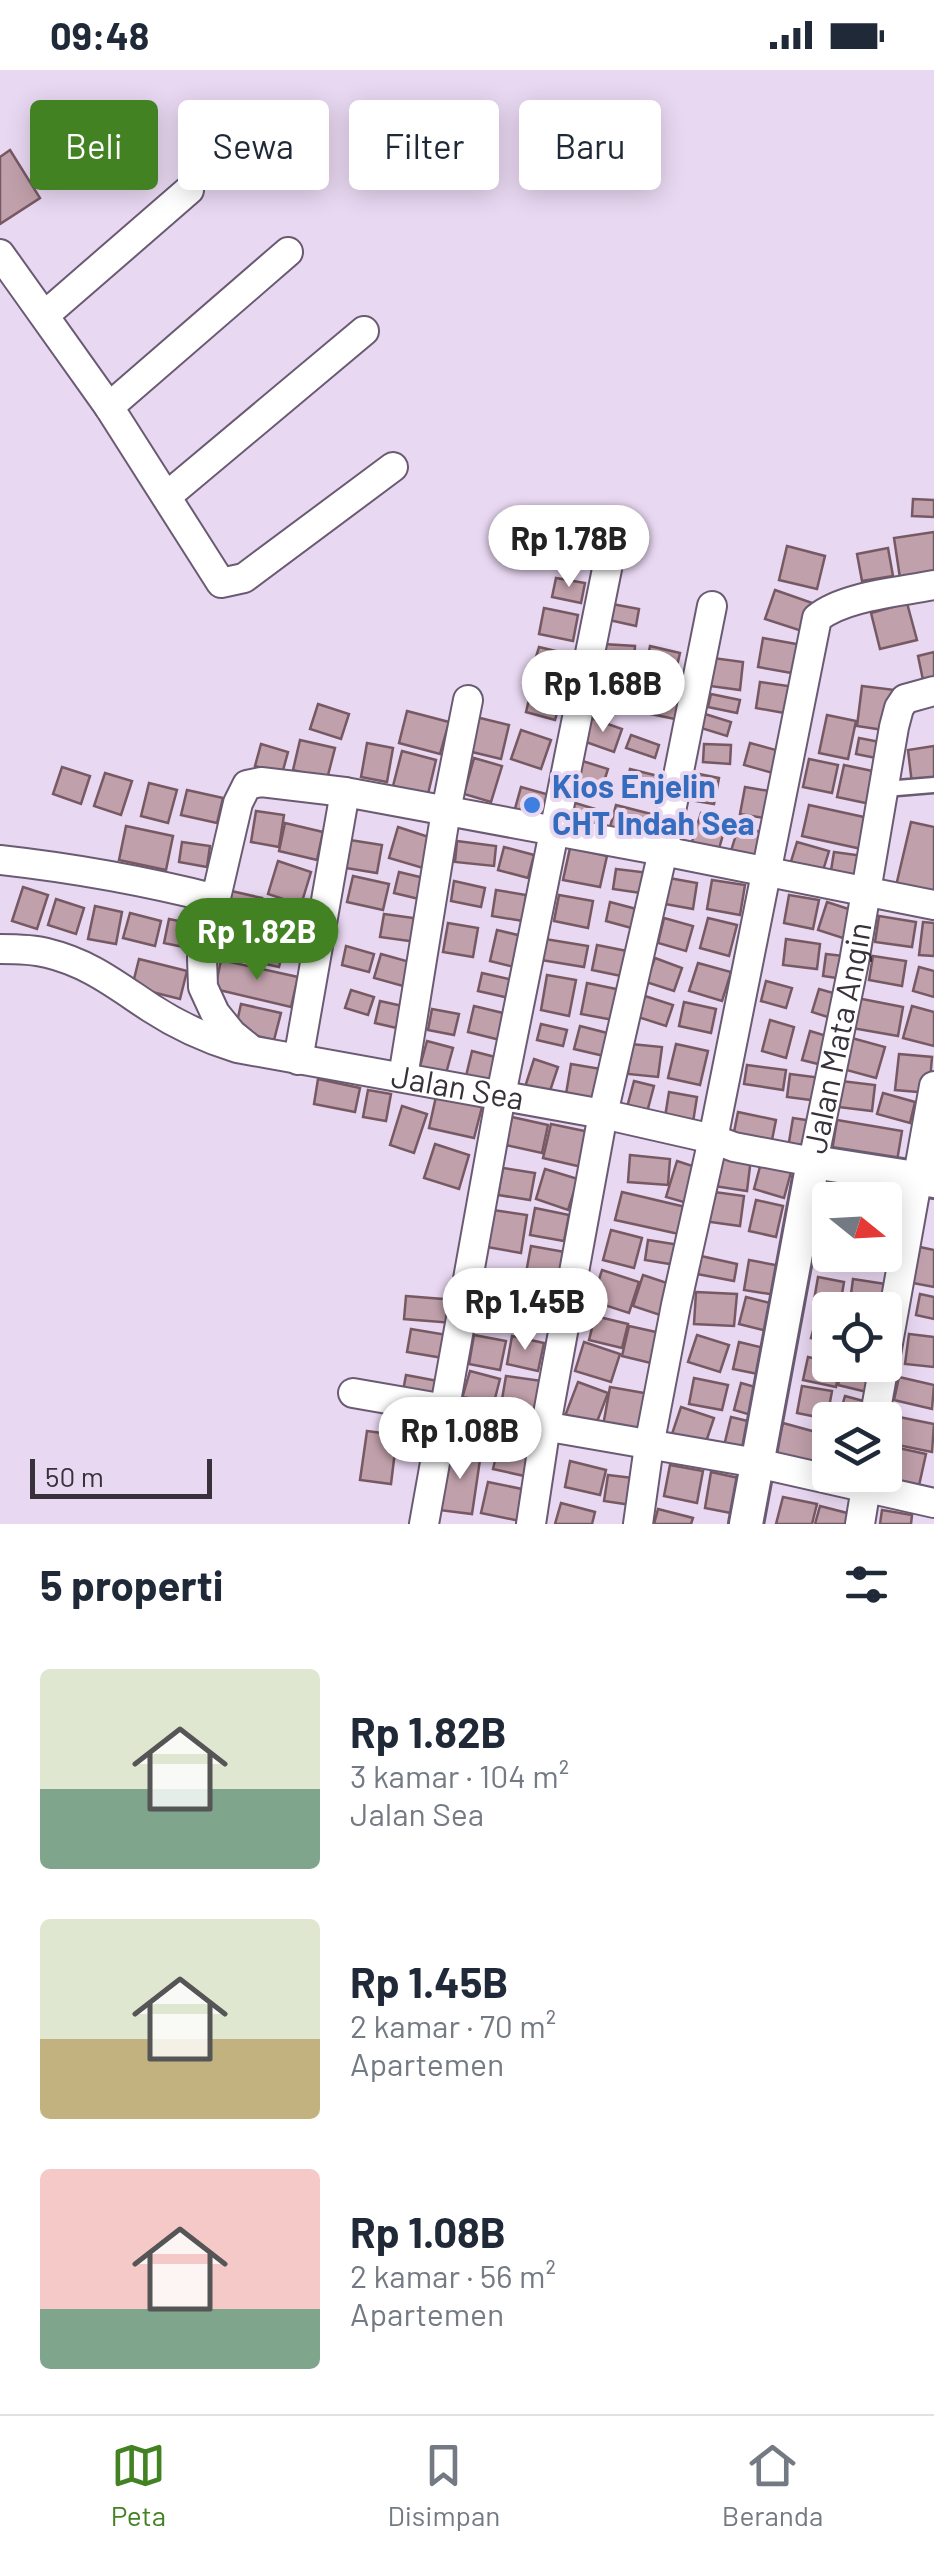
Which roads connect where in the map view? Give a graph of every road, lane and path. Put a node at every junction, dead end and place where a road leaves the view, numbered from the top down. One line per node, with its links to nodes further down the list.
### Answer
1 (189, 190): 4 (street)
2 (288, 252): 6 (street)
3 (0, 254): 4 (street)
4 (45, 315): 6 (street)
5 (364, 332): 8 (street)
6 (108, 407): 8 (street)
7 (392, 467): 8 (street)
8 (168, 496)
9 (609, 560): 18 (street)
10 (934, 585): 21 (street)
11 (712, 606): 19 (street)
12 (934, 691): 15 (street, Jalan Mata Angin)
13 (468, 700): 17 (street)
14 (934, 785): 15 (lane)
15 (885, 789): 22 (street, Jalan Mata Angin)
16 (345, 792): 17 (street); 23 (street); 27 (street)
17 (446, 811): 18 (street); 28 (street)
18 (554, 831): 19 (street); 30 (street)
19 (663, 851): 21 (street); 31 (street)
20 (0, 860): 23 (street)
21 (766, 870): 22 (street); 32 (street)
22 (867, 892): 24 (street); 33 (street, Jalan Mata Angin)
23 (216, 899): 26 (street)
24 (934, 905)
25 (0, 949): 26 (street, Jalan Sea)
26 (254, 1052): 27 (street, Jalan Sea)
27 (298, 1060): 28 (street, Jalan Sea)
28 (403, 1077): 30 (street, Jalan Sea)
29 (934, 1086): 34 (street)
30 (501, 1096): 31 (street, Jalan Sea); 37 (street)
31 (603, 1114): 32 (street, Jalan Sea); 38 (street)
32 (714, 1140): 33 (street, Jalan Sea); 39 (street)
33 (813, 1162): 34 (street, Jalan Sea); 40 (street, Jalan Mata Angin)
34 (926, 1179): 35 (street)
35 (900, 1292)
36 (353, 1393): 37 (street)
37 (446, 1408): 38 (street); 45 (street)
38 (546, 1425): 39 (street); 46 (street)
39 (650, 1446): 40 (street); 47 (street)
40 (757, 1463): 41 (street); 48 (street, Jalan Mata Angin)
41 (812, 1472)
42 (866, 1492): 49 (street)
43 (901, 1492): 44 (street)
44 (934, 1503)
45 (424, 1524)
46 (531, 1524)
47 (638, 1524)
48 (746, 1524)
49 (860, 1524)

